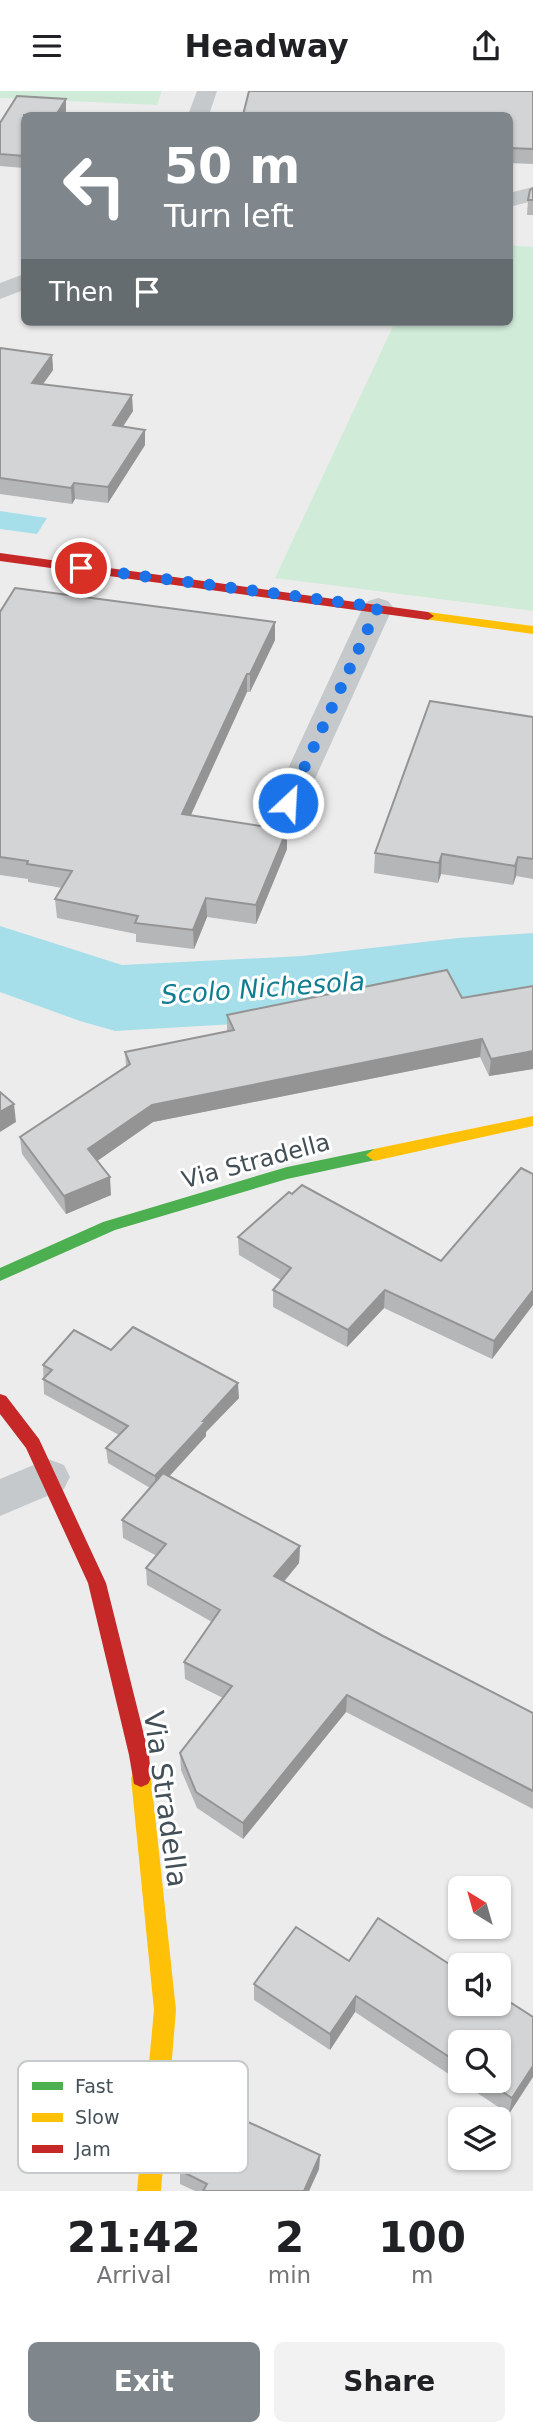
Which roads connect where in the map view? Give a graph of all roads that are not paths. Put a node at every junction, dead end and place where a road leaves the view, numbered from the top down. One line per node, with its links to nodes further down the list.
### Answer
1 (207, 91): 2 (street)
2 (200, 112)
3 (533, 194): 4 (street)
4 (513, 199)
5 (21, 282): 6 (street)
6 (0, 292)
7 (0, 557): 8 (street)
8 (378, 607): 9 (street); 10 (street)
9 (533, 630)
10 (288, 803)
11 (533, 1121): 12 (street, Via Stradella)
12 (0, 1275)
13 (0, 1401): 14 (street, Via Stradella)
14 (48, 1477): 15 (street); 16 (street, Via Stradella)
15 (0, 1498)
16 (160, 2061)
17 (151, 2173): 18 (street, Via Stradella)
18 (149, 2191)

